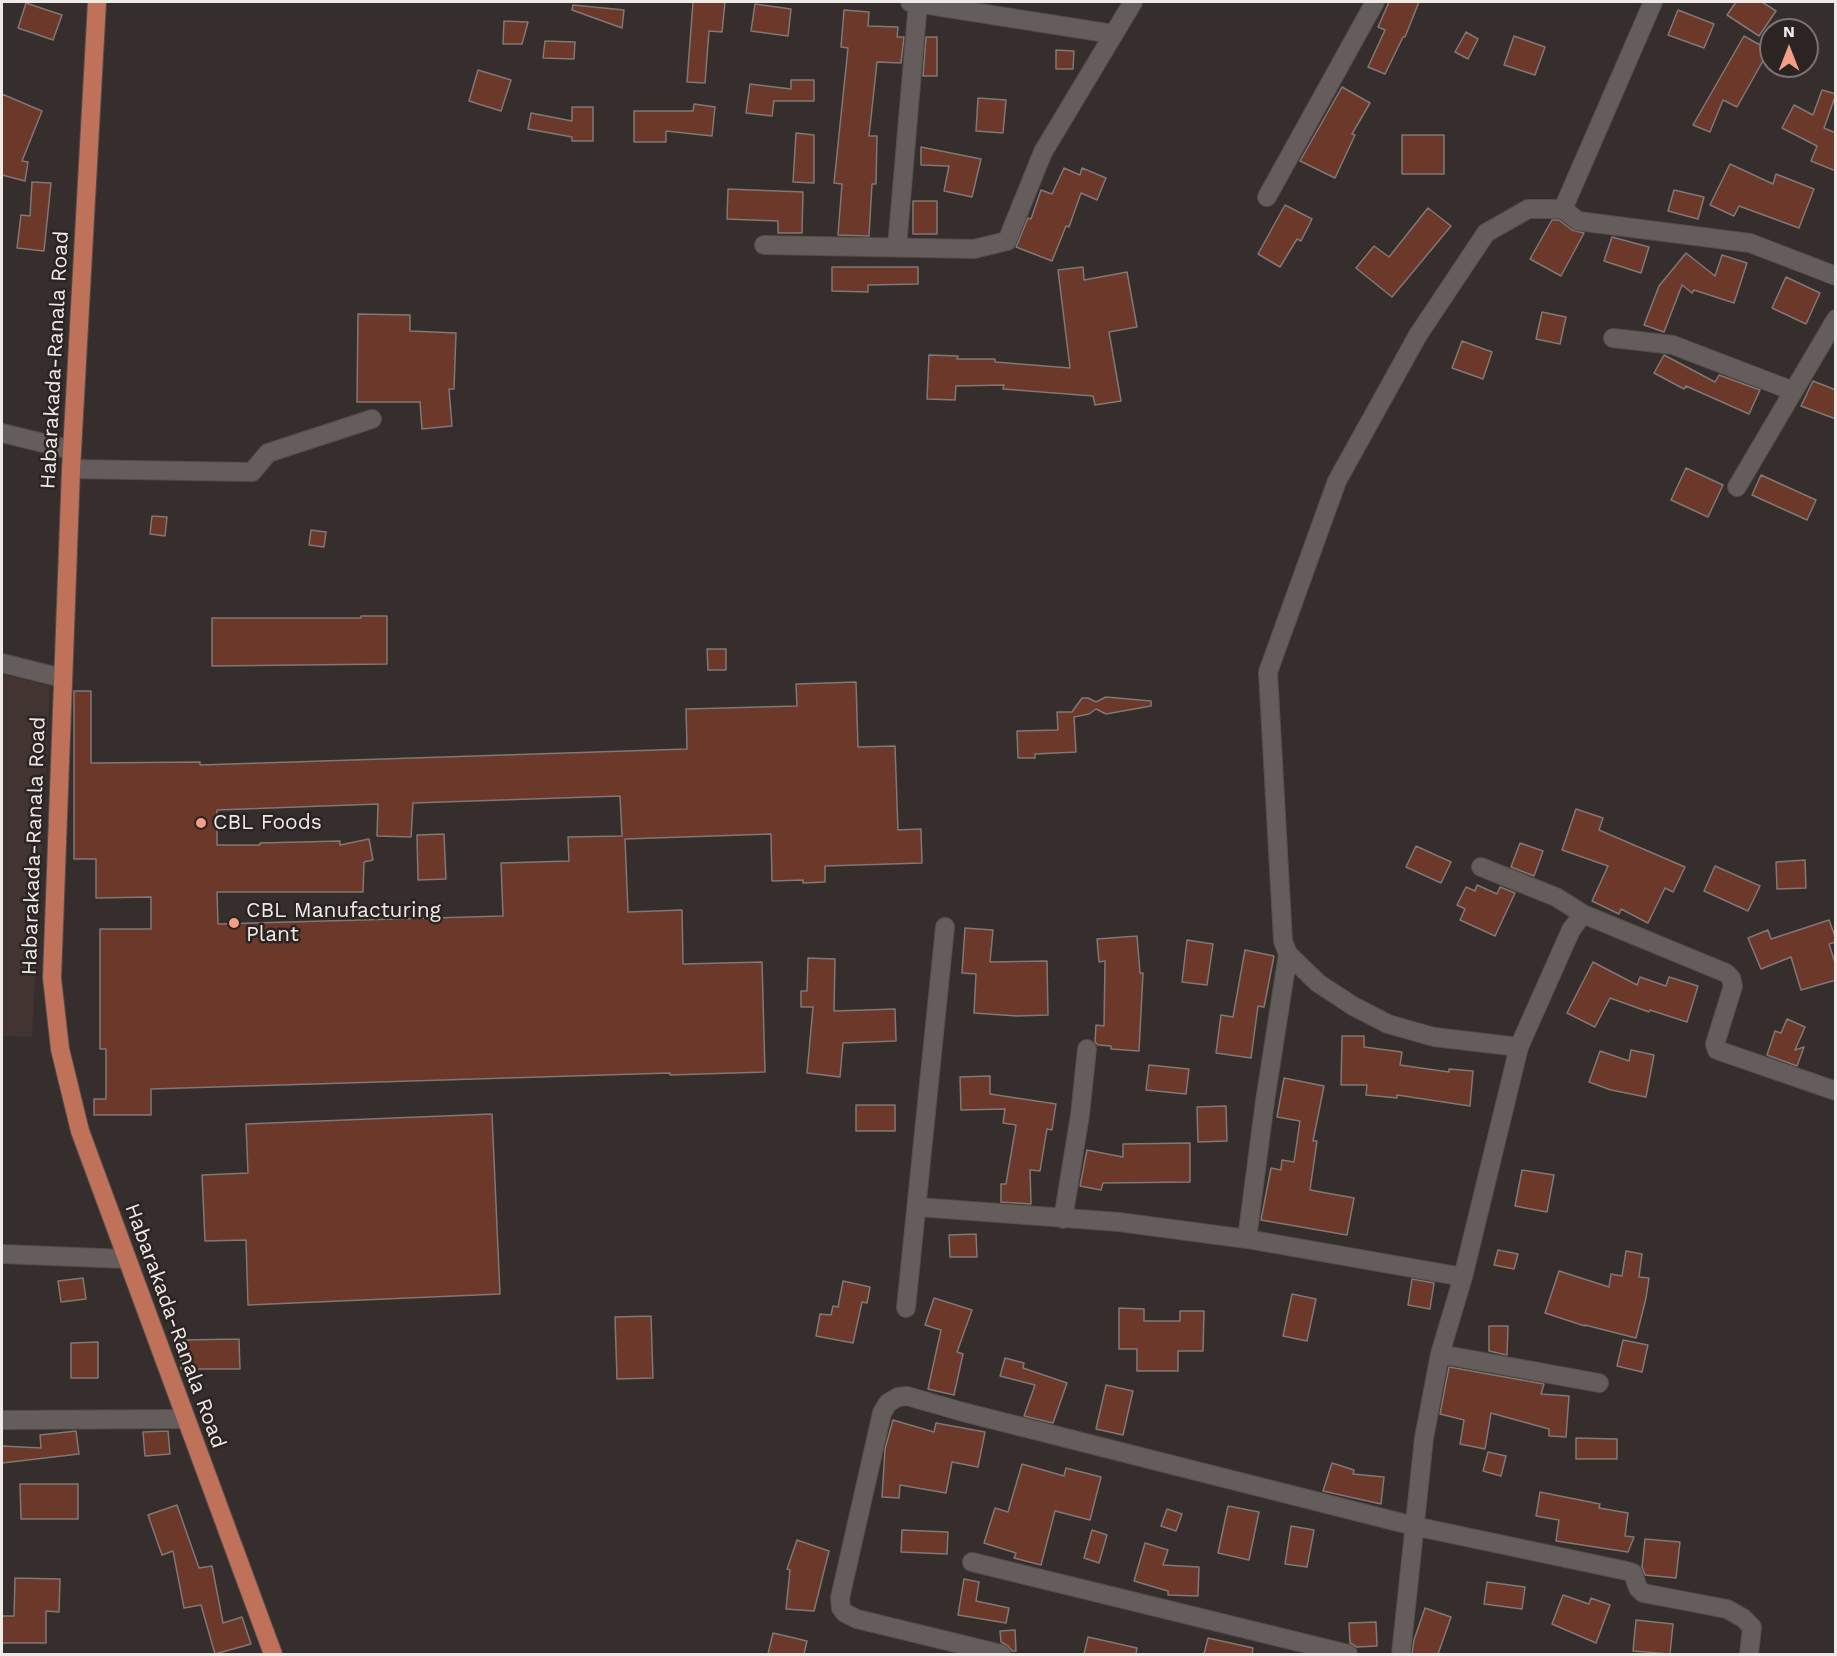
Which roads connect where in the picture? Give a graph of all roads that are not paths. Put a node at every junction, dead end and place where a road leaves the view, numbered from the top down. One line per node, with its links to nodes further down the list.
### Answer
1 (97, 2): 17 (main road, Habarakada-Ranala Road)
2 (915, 2): 6 (street); 10 (street)
3 (1133, 2): 6 (street)
4 (1375, 2): 7 (street)
5 (1653, 2): 8 (street)
6 (1113, 34): 10 (street)
7 (1267, 197)
8 (1563, 209): 11 (street); 25 (street)
9 (764, 245): 10 (street)
10 (897, 248)
11 (1836, 276)
12 (1836, 319): 14 (street)
13 (1613, 338): 14 (street)
14 (1793, 391): 19 (street)
15 (372, 419): 18 (street)
16 (2, 433): 17 (street)
17 (72, 450): 18 (main road, Habarakada-Ranala Road)
18 (71, 469): 21 (main road, Habarakada-Ranala Road)
19 (1737, 487)
20 (2, 663): 21 (street)
21 (62, 678): 33 (main road, Habarakada-Ranala Road)
22 (1481, 867): 23 (street)
23 (1583, 914): 26 (street); 28 (street)
24 (945, 927): 29 (street)
25 (1288, 954): 26 (street); 31 (street)
26 (1519, 1047): 34 (street)
27 (1087, 1049): 30 (street)
28 (1836, 1091)
29 (918, 1207): 30 (street); 35 (street)
30 (1063, 1219): 31 (street)
31 (1247, 1239): 34 (street)
32 (2, 1254): 33 (street)
33 (126, 1259): 38 (main road, Habarakada-Ranala Road)
34 (1463, 1277): 36 (street)
35 (906, 1308)
36 (1440, 1354): 37 (street); 40 (street)
37 (1599, 1383)
38 (185, 1419): 39 (street); 42 (main road, Habarakada-Ranala Road)
39 (2, 1420)
40 (1414, 1526): 43 (street); 45 (street); 46 (street)
41 (972, 1562): 44 (street)
42 (273, 1654)
43 (1001, 1654)
44 (1348, 1654)
45 (1401, 1654)
46 (1749, 1654)

